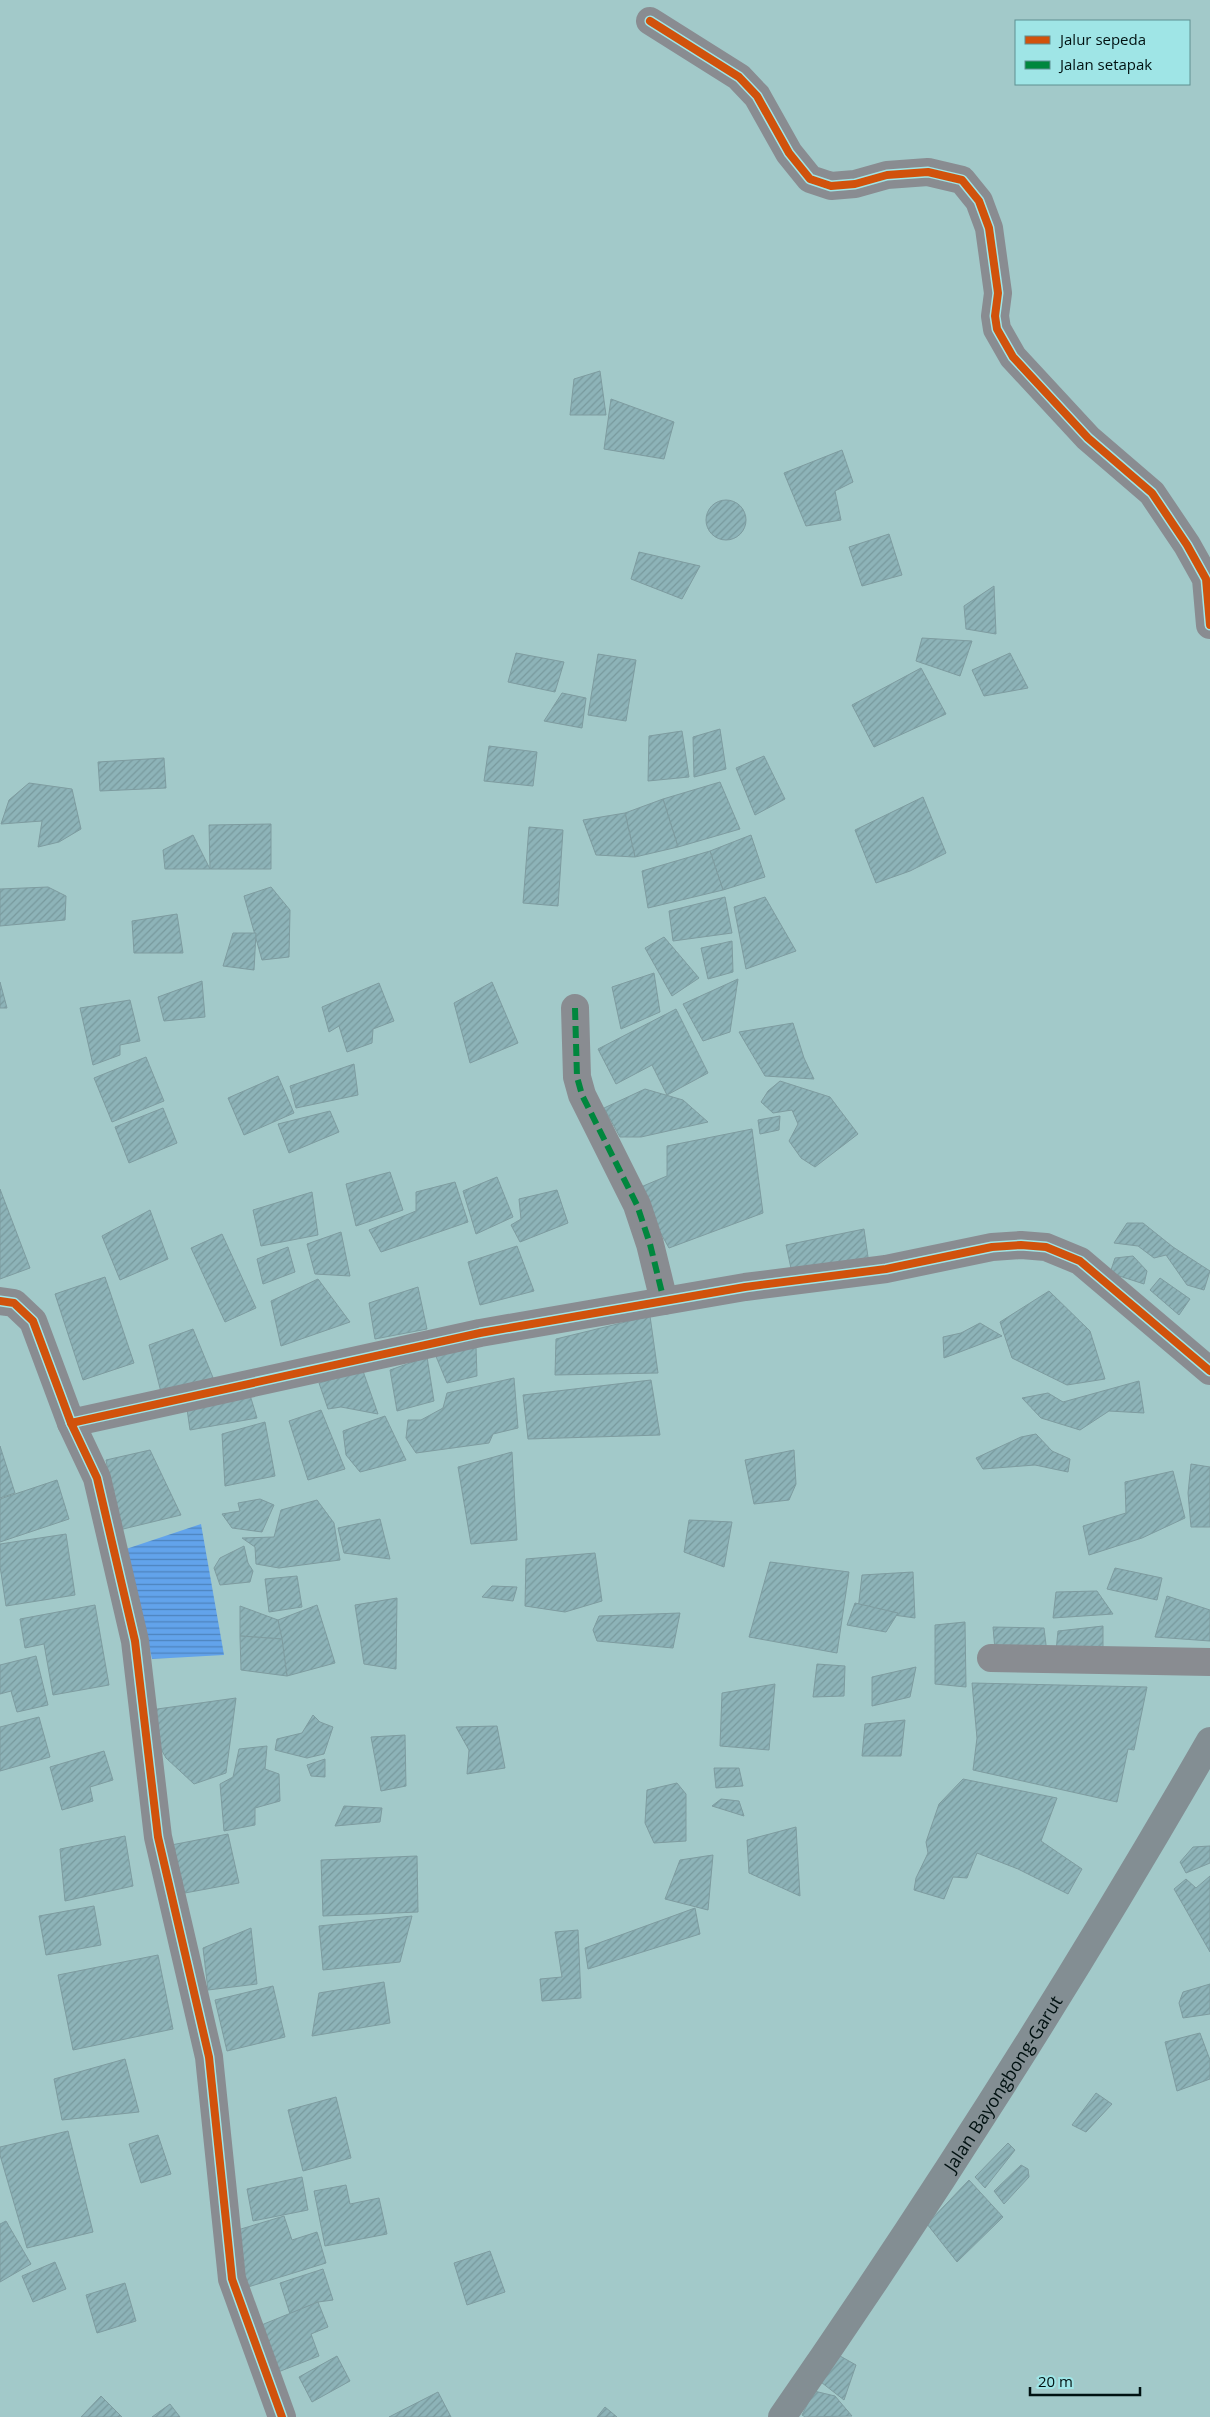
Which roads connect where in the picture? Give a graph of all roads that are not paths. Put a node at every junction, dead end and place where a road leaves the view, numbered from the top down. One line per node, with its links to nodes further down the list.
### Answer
1 (650, 21): 2 (street)
2 (1210, 625)
3 (575, 1008): 5 (street)
4 (0, 1301): 7 (street)
5 (664, 1301): 6 (street); 7 (street)
6 (1210, 1372)
7 (72, 1424): 11 (street)
8 (991, 1658): 9 (street)
9 (1210, 1662)
10 (1210, 1741): 12 (main road, Jalan Bayongbong-Garut)
11 (282, 2417)
12 (782, 2417)

